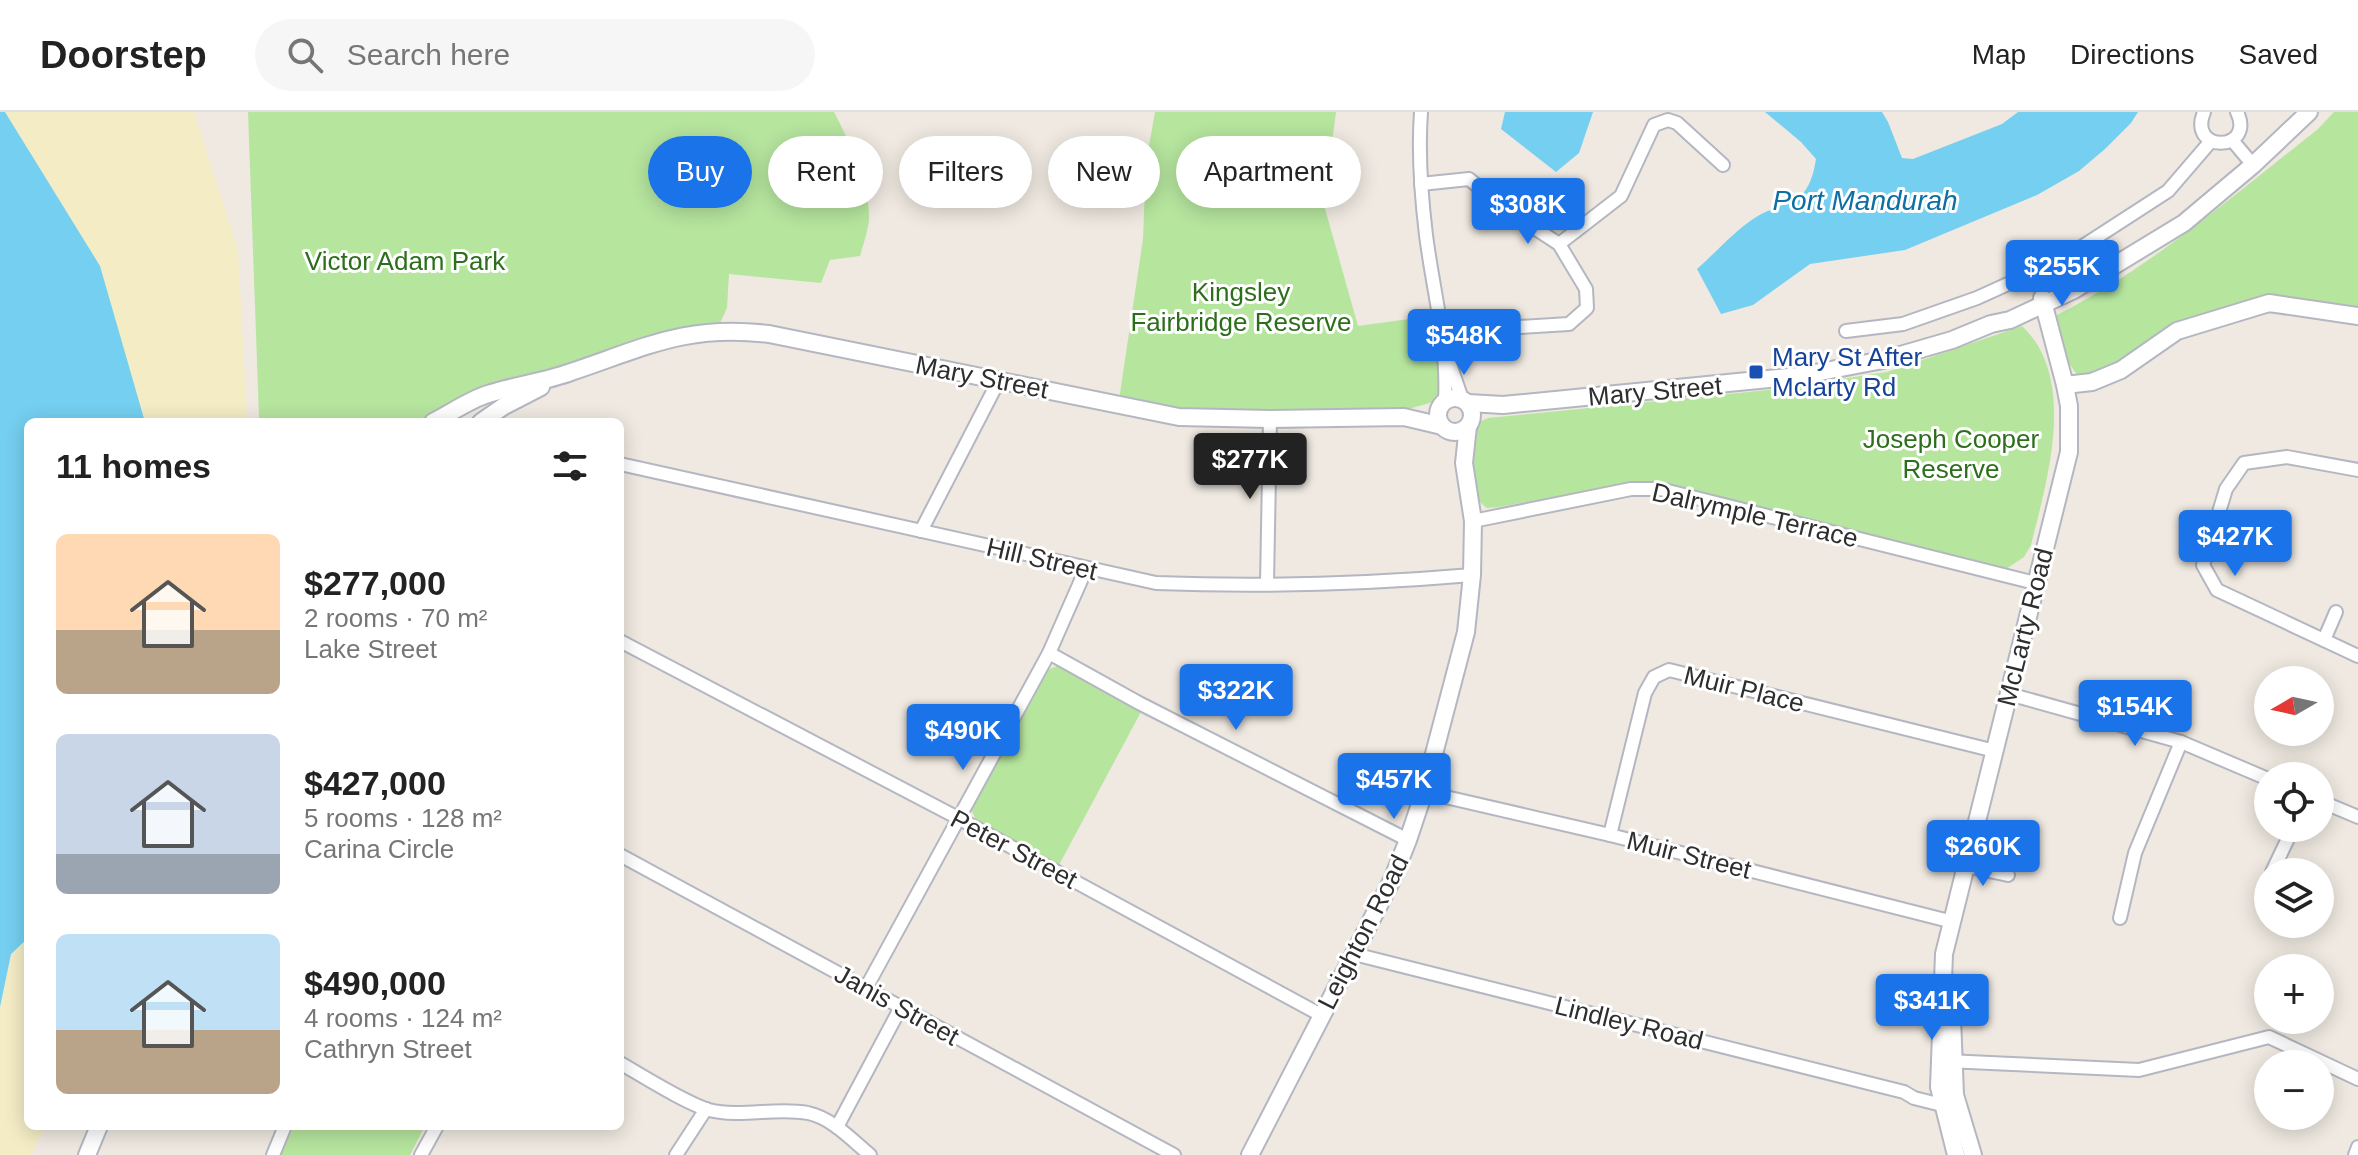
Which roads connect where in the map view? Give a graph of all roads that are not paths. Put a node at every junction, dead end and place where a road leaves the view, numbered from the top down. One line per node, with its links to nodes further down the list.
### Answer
1 (1421, 112): 9 (street)
2 (2204, 112): 6 (street)
3 (2309, 112): 8 (street, Mary Street)
4 (2240, 113): 5 (street)
5 (2232, 140): 6 (street); 8 (street)
6 (2211, 141): 14 (street)
7 (1723, 165): 10 (street)
8 (2253, 165): 11 (street, Mary Street)
9 (1421, 184): 10 (street); 15 (street)
10 (1559, 244): 13 (street)
11 (2035, 304): 18 (street, McLarty Road); 21 (street, Mary Street)
12 (2358, 316): 18 (street)
13 (1520, 327)
14 (1846, 331)
15 (1446, 353): 20 (street); 21 (street)
16 (568, 374): 17 (street, Mary Street); 19 (street, Mary Street); 25 (street, Mary Street)
17 (999, 380): 26 (street, Mary Street); 32 (street)
18 (2065, 385): 35 (street, McLarty Road)
19 (485, 395): 23 (street, Mary Street); 24 (street)
20 (1443, 402): 21 (street, Mary Street); 22 (street, Mary Street); 27 (street)
21 (1467, 412): 27 (street, Mary Street); 28 (street, Leighton Road)
22 (1404, 417): 26 (street, Mary Street); 27 (street, Mary Street)
23 (441, 418)
24 (488, 418)
25 (490, 418)
26 (1270, 419): 36 (street)
27 (1445, 428): 28 (street, Leighton Road)
28 (1464, 463): 31 (street, Leighton Road)
29 (624, 465): 32 (street, Hill Street)
30 (2358, 470): 38 (street)
31 (1473, 521): 34 (street, Leighton Road); 35 (street, Dalrymple Terrace)
32 (921, 531): 33 (street, Hill Street)
33 (1086, 569): 36 (street, Hill Street); 40 (street)
34 (1472, 575): 36 (street, Hill Street); 46 (street, Leighton Road)
35 (2035, 583): 42 (street, McLarty Road)
36 (1267, 584)
37 (2336, 612): 38 (street)
38 (2324, 640): 41 (street)
39 (624, 643): 49 (street, Peter Street)
40 (1049, 653): 49 (street); 51 (street)
41 (2358, 656)
42 (2009, 694): 43 (street); 44 (street, McLarty Road)
43 (2181, 742): 45 (street); 55 (street)
44 (1995, 751): 50 (street, Muir Place); 53 (street, McLarty Road)
45 (2254, 773)
46 (1424, 792): 50 (street, Muir Street); 51 (street, Leighton Road)
47 (2334, 807): 48 (street)
48 (2358, 817)
49 (958, 818): 58 (street); 60 (street, Peter Street)
50 (1610, 835): 56 (street, Muir Street)
51 (1408, 840): 57 (street, Leighton Road)
52 (624, 857): 58 (street, Janis Street)
53 (1966, 866): 54 (street); 56 (street, McLarty Road)
54 (2008, 875)
55 (2120, 918)
56 (1953, 922): 61 (street, McLarty Road)
57 (1354, 954): 60 (street, Leighton Road); 64 (street, Lindley Road)
58 (866, 988): 59 (street, Janis Street)
59 (901, 1007): 66 (street); 76 (street, Janis Street)
60 (1321, 1015): 77 (street, Leighton Road)
61 (1946, 1061): 63 (street); 64 (street, McLarty Road)
62 (624, 1065): 65 (street)
63 (2358, 1079)
64 (1944, 1096): 78 (street, McLarty Road); 79 (street, McLarty Road)
65 (706, 1109): 66 (street); 74 (street)
66 (837, 1127): 75 (street)
67 (97, 1130): 71 (street)
68 (283, 1130): 72 (street)
69 (435, 1130): 73 (street)
70 (2358, 1147): 80 (street)
71 (87, 1155)
72 (273, 1155)
73 (421, 1155)
74 (676, 1155)
75 (870, 1155)
76 (1174, 1155)
77 (1249, 1155)
78 (1956, 1155)
79 (1973, 1155)
80 (2355, 1155)

